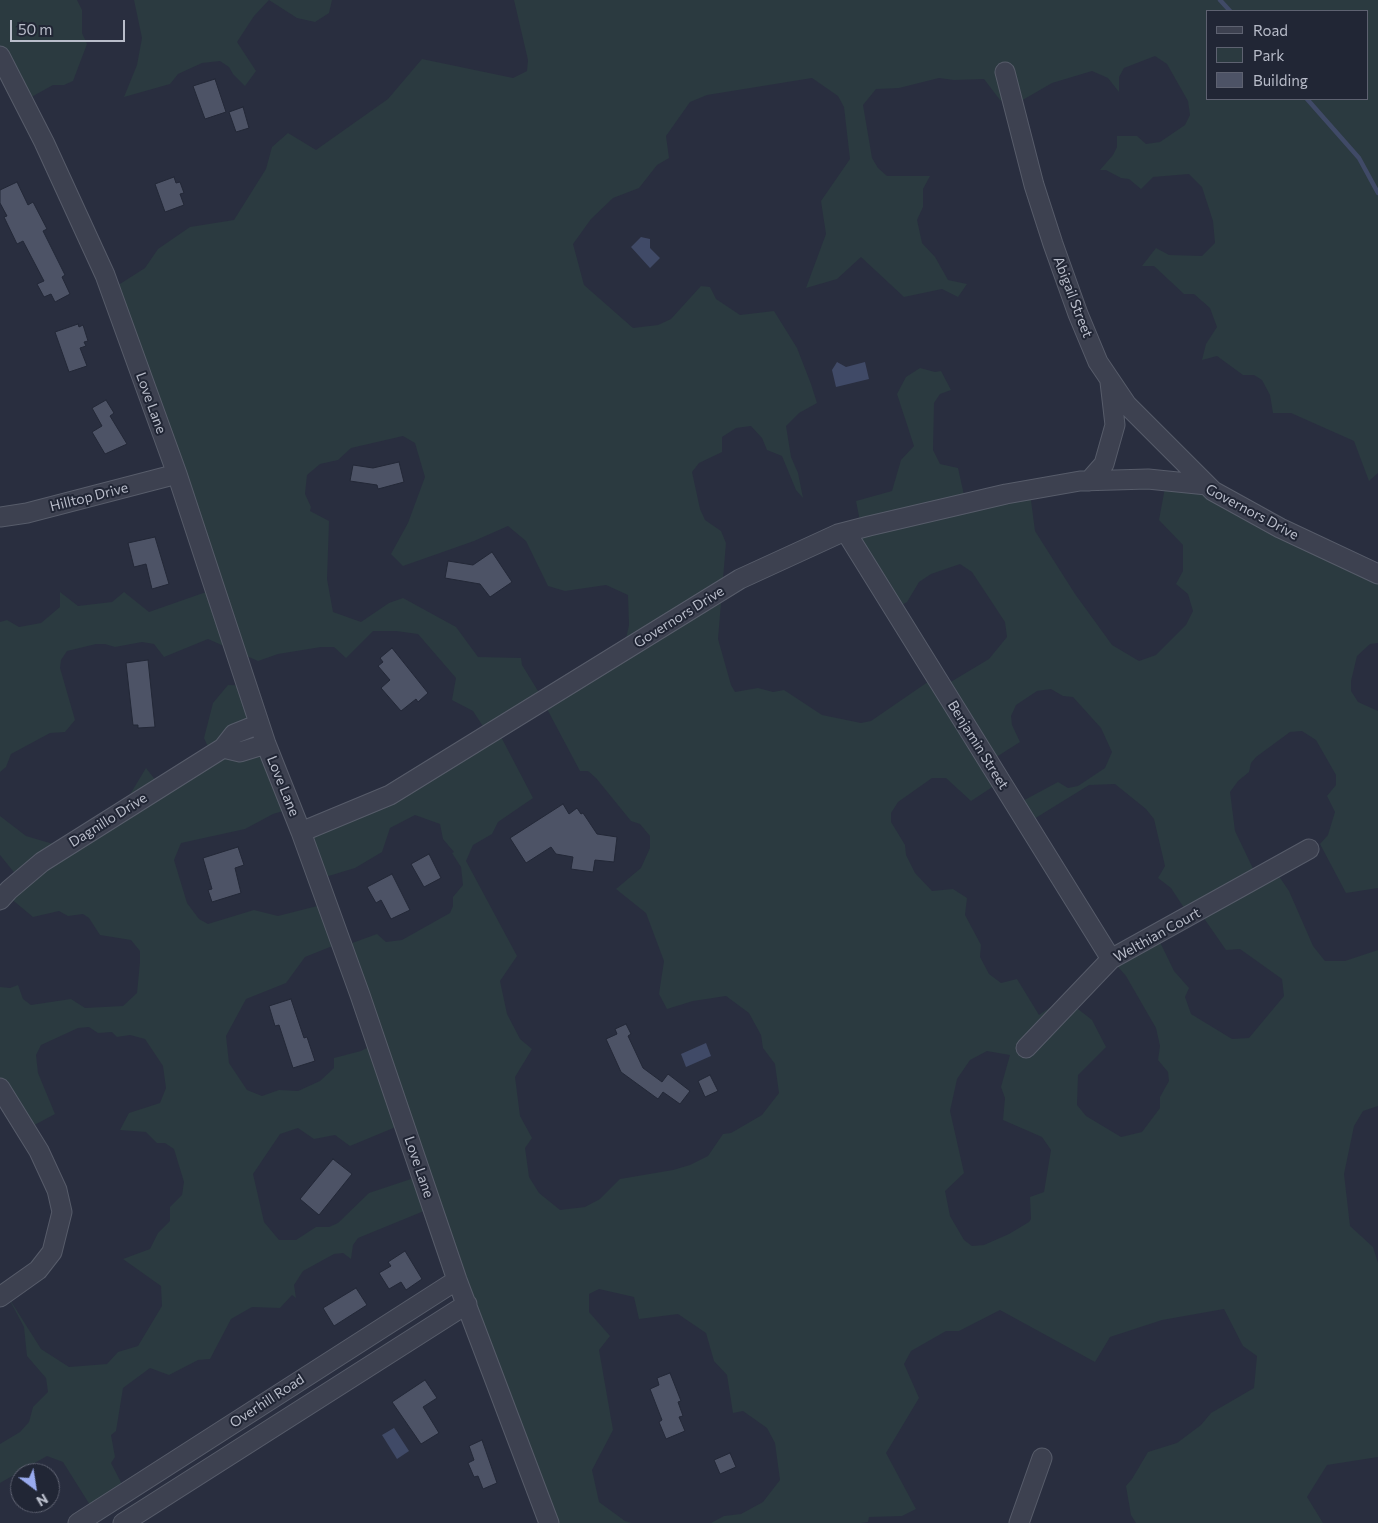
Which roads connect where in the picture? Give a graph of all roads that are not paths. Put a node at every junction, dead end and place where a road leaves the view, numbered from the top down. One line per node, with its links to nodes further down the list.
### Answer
1 (0, 56): 4 (street, Love Lane)
2 (1005, 72): 3 (street, Abigail Street)
3 (1110, 379): 5 (street); 6 (street, Abigail Street)
4 (177, 474): 7 (street, Hilltop Drive); 10 (street, Love Lane)
5 (1089, 481): 6 (street, Governors Drive); 8 (street, Governors Drive)
6 (1207, 485): 9 (street, Governors Drive)
7 (0, 517)
8 (846, 532): 13 (street, Governors Drive); 16 (street, Benjamin Street)
9 (1378, 574)
10 (259, 724): 11 (street, Love Lane); 12 (street, Dagnillo Drive)
11 (266, 744): 12 (street); 13 (street, Love Lane)
12 (223, 748): 15 (street, Dagnillo Drive)
13 (301, 832): 19 (street, Love Lane)
14 (1309, 849): 16 (street, Welthian Court)
15 (0, 900)
16 (1111, 959): 17 (street, Welthian Court)
17 (1026, 1048)
18 (0, 1088): 20 (street)
19 (458, 1280): 21 (street, Love Lane); 24 (street, Overhill Road)
20 (0, 1297)
21 (467, 1304): 23 (street, Love Lane); 25 (street, Overhill Road)
22 (1042, 1458): 26 (street)
23 (543, 1521)
24 (78, 1523)
25 (123, 1523)
26 (1019, 1523)

